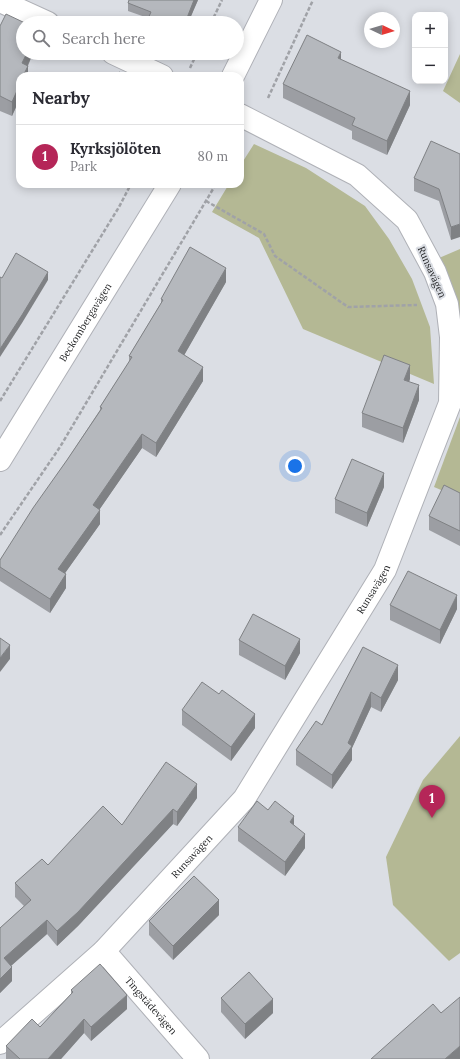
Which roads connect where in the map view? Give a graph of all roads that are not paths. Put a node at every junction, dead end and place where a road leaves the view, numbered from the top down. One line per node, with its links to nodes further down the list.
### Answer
1 (271, 0): 4 (street)
2 (0, 1): 3 (street)
3 (33, 16)
4 (244, 55)
5 (127, 60): 7 (street)
6 (242, 60): 8 (street)
7 (153, 72)
8 (236, 72)
9 (248, 119): 12 (street, Runsavägen)
10 (168, 188): 11 (street, Beckombergavägen)
11 (0, 460)
12 (104, 951): 13 (street, Runsavägen); 14 (street, Tingstädevägen)
13 (0, 1043)
14 (198, 1059)

